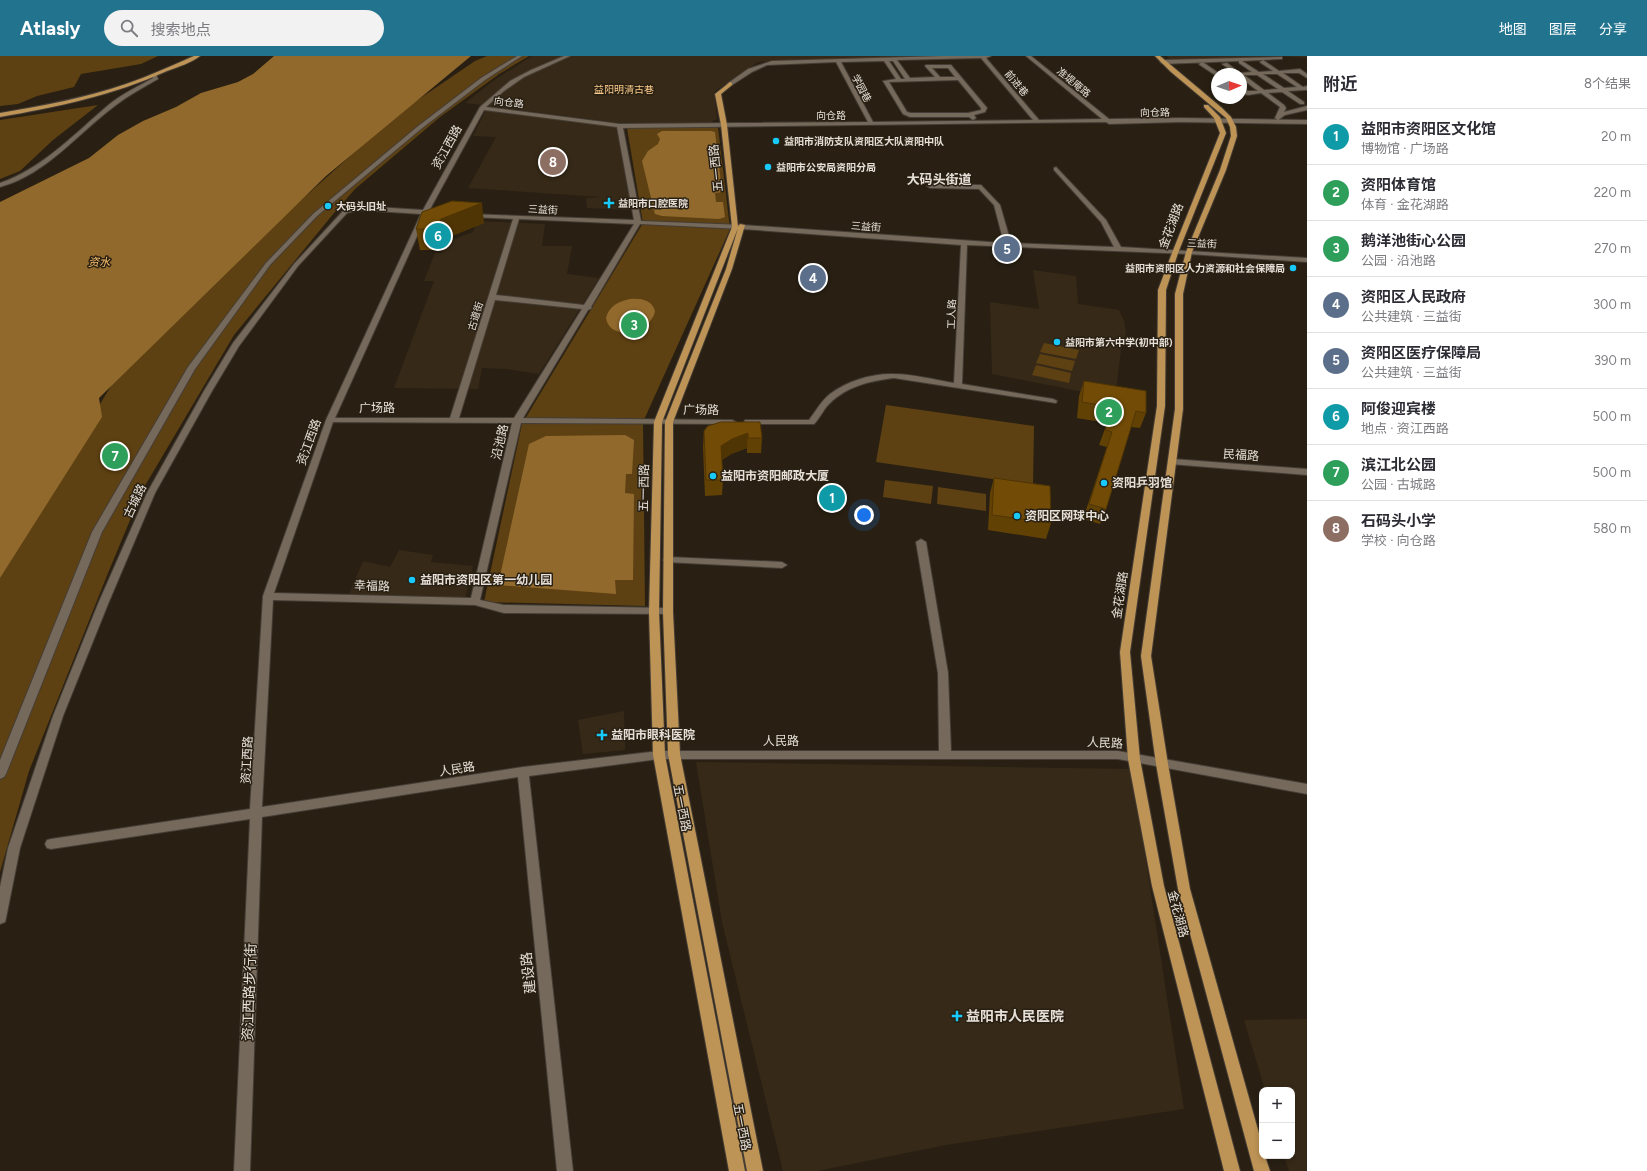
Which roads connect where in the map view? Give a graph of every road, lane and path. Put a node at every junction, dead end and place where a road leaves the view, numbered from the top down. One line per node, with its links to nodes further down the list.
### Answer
1 (198, 56): 22 (main road)
2 (520, 56): 88 (street)
3 (568, 56): 36 (street, 资江西路)
4 (982, 56): 5 (street); 9 (street); 43 (street, 前进巷)
5 (989, 56)
6 (1028, 56): 44 (street, 准堤庵路)
7 (1149, 56): 41 (main road)
8 (1280, 58): 10 (street)
9 (894, 59): 11 (street); 27 (street)
10 (1160, 59): 41 (main road)
11 (885, 60): 12 (street); 26 (street)
12 (838, 61): 29 (street); 46 (street, 学园巷)
13 (1241, 62): 20 (street)
14 (1263, 62): 19 (street)
15 (1202, 64): 18 (street)
16 (1225, 64): 17 (street)
17 (1230, 68)
18 (1211, 70)
19 (1278, 72): 20 (street); 23 (street); 30 (street)
20 (1257, 73): 21 (street); 31 (street)
21 (1247, 74)
22 (154, 75): 38 (main road); 50 (street)
23 (1307, 76)
24 (938, 78): 25 (street); 25 (street); 27 (street)
25 (959, 78): 39 (street)
26 (899, 80): 27 (street); 39 (street)
27 (908, 80)
28 (1247, 80): 32 (street)
29 (730, 84): 47 (main road)
30 (1304, 88): 31 (street); 33 (street)
31 (1282, 90): 32 (street); 35 (street)
32 (1263, 92): 34 (street); 40 (street)
33 (1307, 92)
34 (1247, 93)
35 (1302, 103)
36 (482, 108): 48 (street, 向仓路); 52 (street, 资江西路)
37 (1307, 108): 40 (street)
38 (0, 115)
39 (971, 115): 45 (street)
40 (1278, 118): 41 (street, 向仓路); 42 (street, 向仓路)
41 (1223, 119): 42 (street, 向仓路); 44 (street, 向仓路); 61 (main road); 62 (main road, 金花湖路)
42 (1307, 120)
43 (1038, 122): 44 (street, 向仓路); 45 (street, 向仓路)
44 (1109, 122)
45 (976, 123): 46 (street, 向仓路)
46 (872, 124): 47 (street, 向仓路)
47 (727, 125): 48 (street, 向仓路); 57 (main road)
48 (620, 126): 56 (street)
49 (1056, 169): 60 (street)
50 (0, 185)
51 (930, 186): 59 (street)
52 (424, 212): 53 (street); 68 (street, 资江西路); 92 (street, 古城路)
53 (440, 213)
54 (462, 214): 55 (street, 三益街)
55 (516, 218): 56 (street, 三益街); 64 (street, 古道街)
56 (638, 223): 57 (street, 三益街); 65 (street, 沿池路)
57 (739, 227): 58 (street, 三益街); 71 (main road, 五一西路); 72 (main road)
58 (964, 243): 59 (street, 三益街); 66 (street, 工人路)
59 (1008, 245): 60 (street, 三益街)
60 (1119, 250): 62 (street, 三益街)
61 (1189, 252): 62 (street, 三益街); 63 (street, 三益街); 73 (main road)
62 (1175, 253): 85 (main road, 金花湖路)
63 (1307, 260)
64 (491, 297): 65 (street); 69 (street, 古道街)
65 (588, 308): 70 (street, 沿池路)
66 (958, 385): 67 (street, 广场路); 72 (street, 广场路)
67 (1053, 401)
68 (330, 420): 69 (street, 广场路); 78 (street, 资江西路)
69 (454, 420): 70 (street, 广场路)
70 (517, 421): 71 (street, 广场路); 79 (street, 沿池路)
71 (658, 422): 72 (street, 广场路); 80 (main road, 五一西路)
72 (669, 422): 76 (main road)
73 (1173, 462): 74 (street, 民福路); 86 (main road)
74 (1307, 472)
75 (921, 542): 84 (street)
76 (668, 560): 77 (street); 81 (main road)
77 (782, 565)
78 (268, 596): 79 (street, 幸福路); 90 (street, 资江西路)
79 (475, 602): 80 (street)
80 (654, 612): 81 (street); 83 (main road, 五一西路)
81 (668, 612): 82 (main road)
82 (674, 754): 83 (street, 人民路); 84 (street, 人民路); 96 (main road)
83 (659, 755): 87 (street, 人民路); 95 (main road, 五一西路)
84 (945, 755): 85 (street, 人民路)
85 (1134, 758): 86 (street, 人民路); 97 (main road, 金花湖路)
86 (1162, 764): 89 (street, 人民路); 98 (main road)
87 (523, 772): 90 (street, 人民路); 94 (street, 建设路)
88 (0, 774)
89 (1307, 789)
90 (256, 812): 91 (street, 人民路); 93 (street, 资江西路步行街)
91 (51, 844)
92 (0, 918)
93 (242, 1171)
94 (565, 1171)
95 (737, 1171)
96 (755, 1171)
97 (1232, 1171)
98 (1262, 1171)

